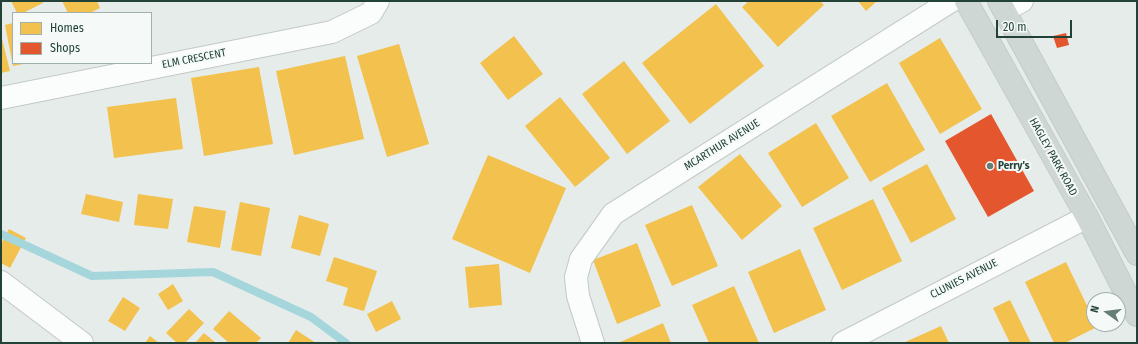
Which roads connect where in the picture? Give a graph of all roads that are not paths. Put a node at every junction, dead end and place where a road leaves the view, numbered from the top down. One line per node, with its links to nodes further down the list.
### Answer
1 (378, 1): 5 (street, ELM CRESCENT)
2 (951, 1): 11 (street, MCARTHUR AVENUE)
3 (966, 1): 6 (main road, HAGLEY PARK ROAD)
4 (1009, 4): 7 (main road)
5 (7, 96)
6 (1087, 217): 9 (main road, HAGLEY PARK ROAD); 12 (street, CLUNIES AVENUE)
7 (1137, 254)
8 (1, 282): 10 (street)
9 (1137, 315)
10 (82, 343)
11 (593, 343)
12 (842, 343)

